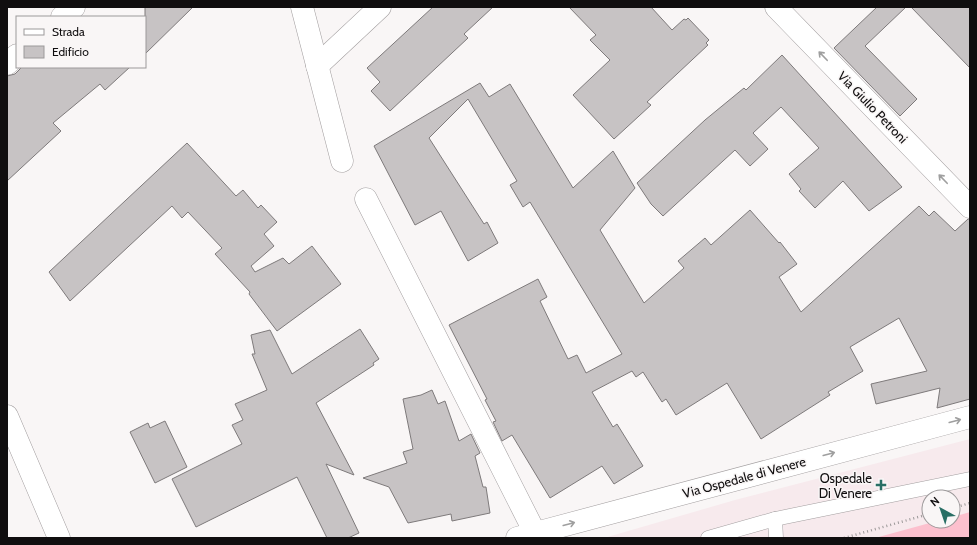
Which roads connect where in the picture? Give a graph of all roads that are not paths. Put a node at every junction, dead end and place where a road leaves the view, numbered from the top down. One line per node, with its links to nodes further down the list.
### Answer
1 (74, 7): 5 (street)
2 (302, 7): 8 (street)
3 (380, 7): 8 (street)
4 (776, 7): 11 (street, Via Giulio Petroni, one-way to 4)
5 (63, 16)
6 (16, 56): 7 (street)
7 (7, 64)
8 (317, 66): 9 (street)
9 (342, 161)
10 (366, 200): 16 (street)
11 (970, 207)
12 (7, 416): 17 (street)
13 (970, 416): 16 (street, Via Ospedale di Venere, one-way to 13)
14 (970, 479): 15 (lane)
15 (775, 519): 18 (lane); 19 (lane)
16 (526, 536)
17 (59, 538)
18 (708, 538)
19 (776, 538)

